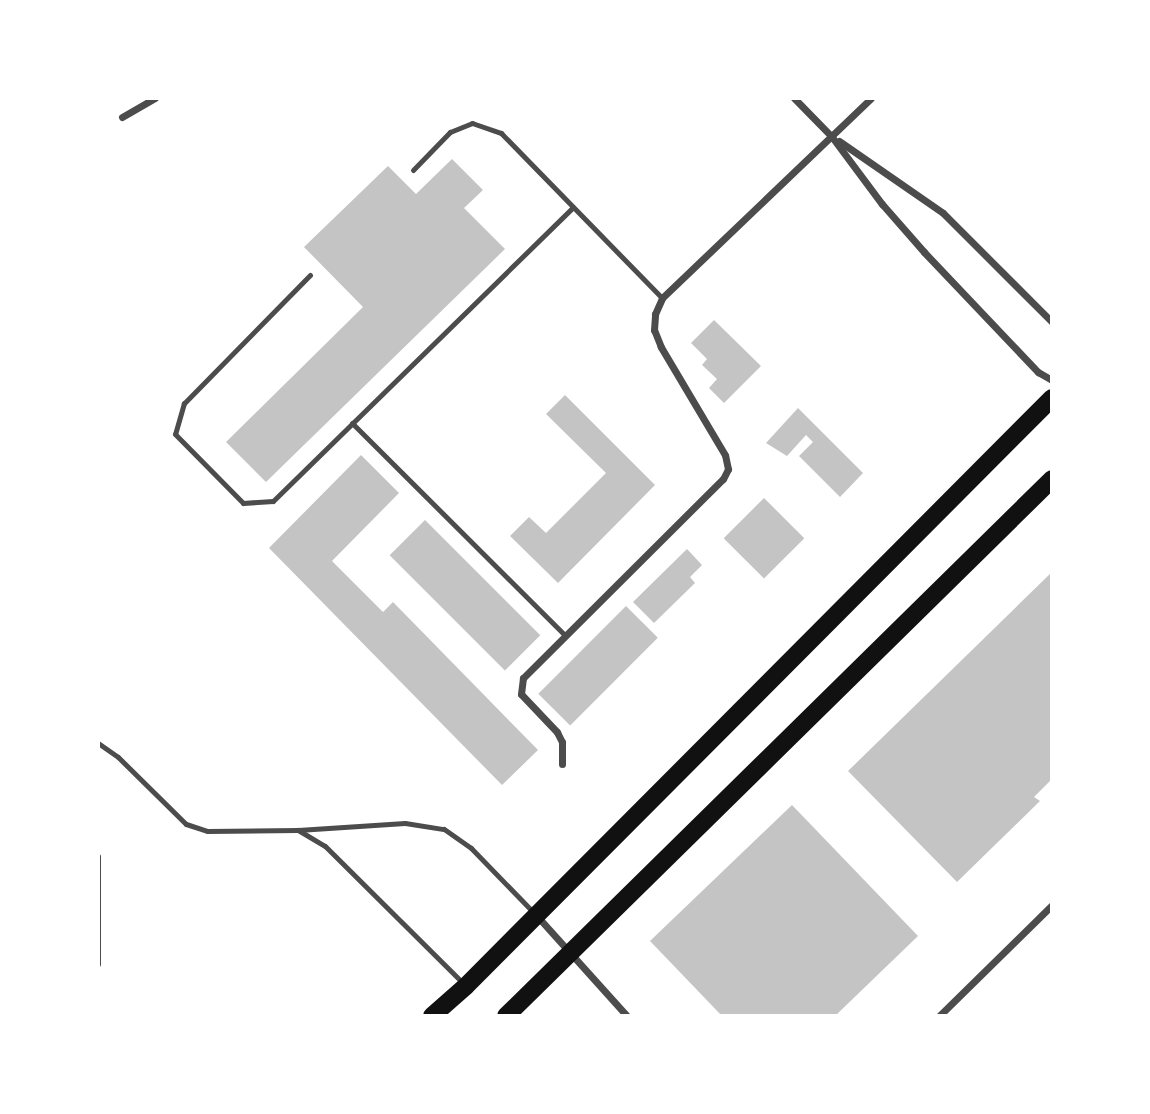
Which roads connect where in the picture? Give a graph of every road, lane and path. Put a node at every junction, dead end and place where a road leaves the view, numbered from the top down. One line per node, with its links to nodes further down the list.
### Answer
1 (155, 98): 4 (street)
2 (794, 98): 5 (street)
3 (871, 98): 5 (street)
4 (122, 117)
5 (832, 137): 9 (street); 10 (street); 11 (street)
6 (413, 170): 7 (lane)
7 (573, 207): 9 (lane); 13 (lane)
8 (310, 275): 13 (lane)
9 (662, 298): 15 (street)
10 (1052, 321)
11 (1052, 380)
12 (1052, 398): 21 (main road)
13 (352, 423): 15 (lane)
14 (1052, 479): 22 (main road)
15 (565, 635): 17 (street)
16 (98, 743): 18 (lane)
17 (562, 764)
18 (298, 830): 21 (lane); 24 (lane)
19 (98, 856): 23 (lane)
20 (1052, 905): 28 (street)
21 (537, 915): 22 (street); 24 (main road)
22 (568, 952): 26 (main road); 27 (street)
23 (98, 964)
24 (466, 986): 25 (main road)
25 (432, 1016)
26 (506, 1016)
27 (627, 1016)
28 (939, 1016)

